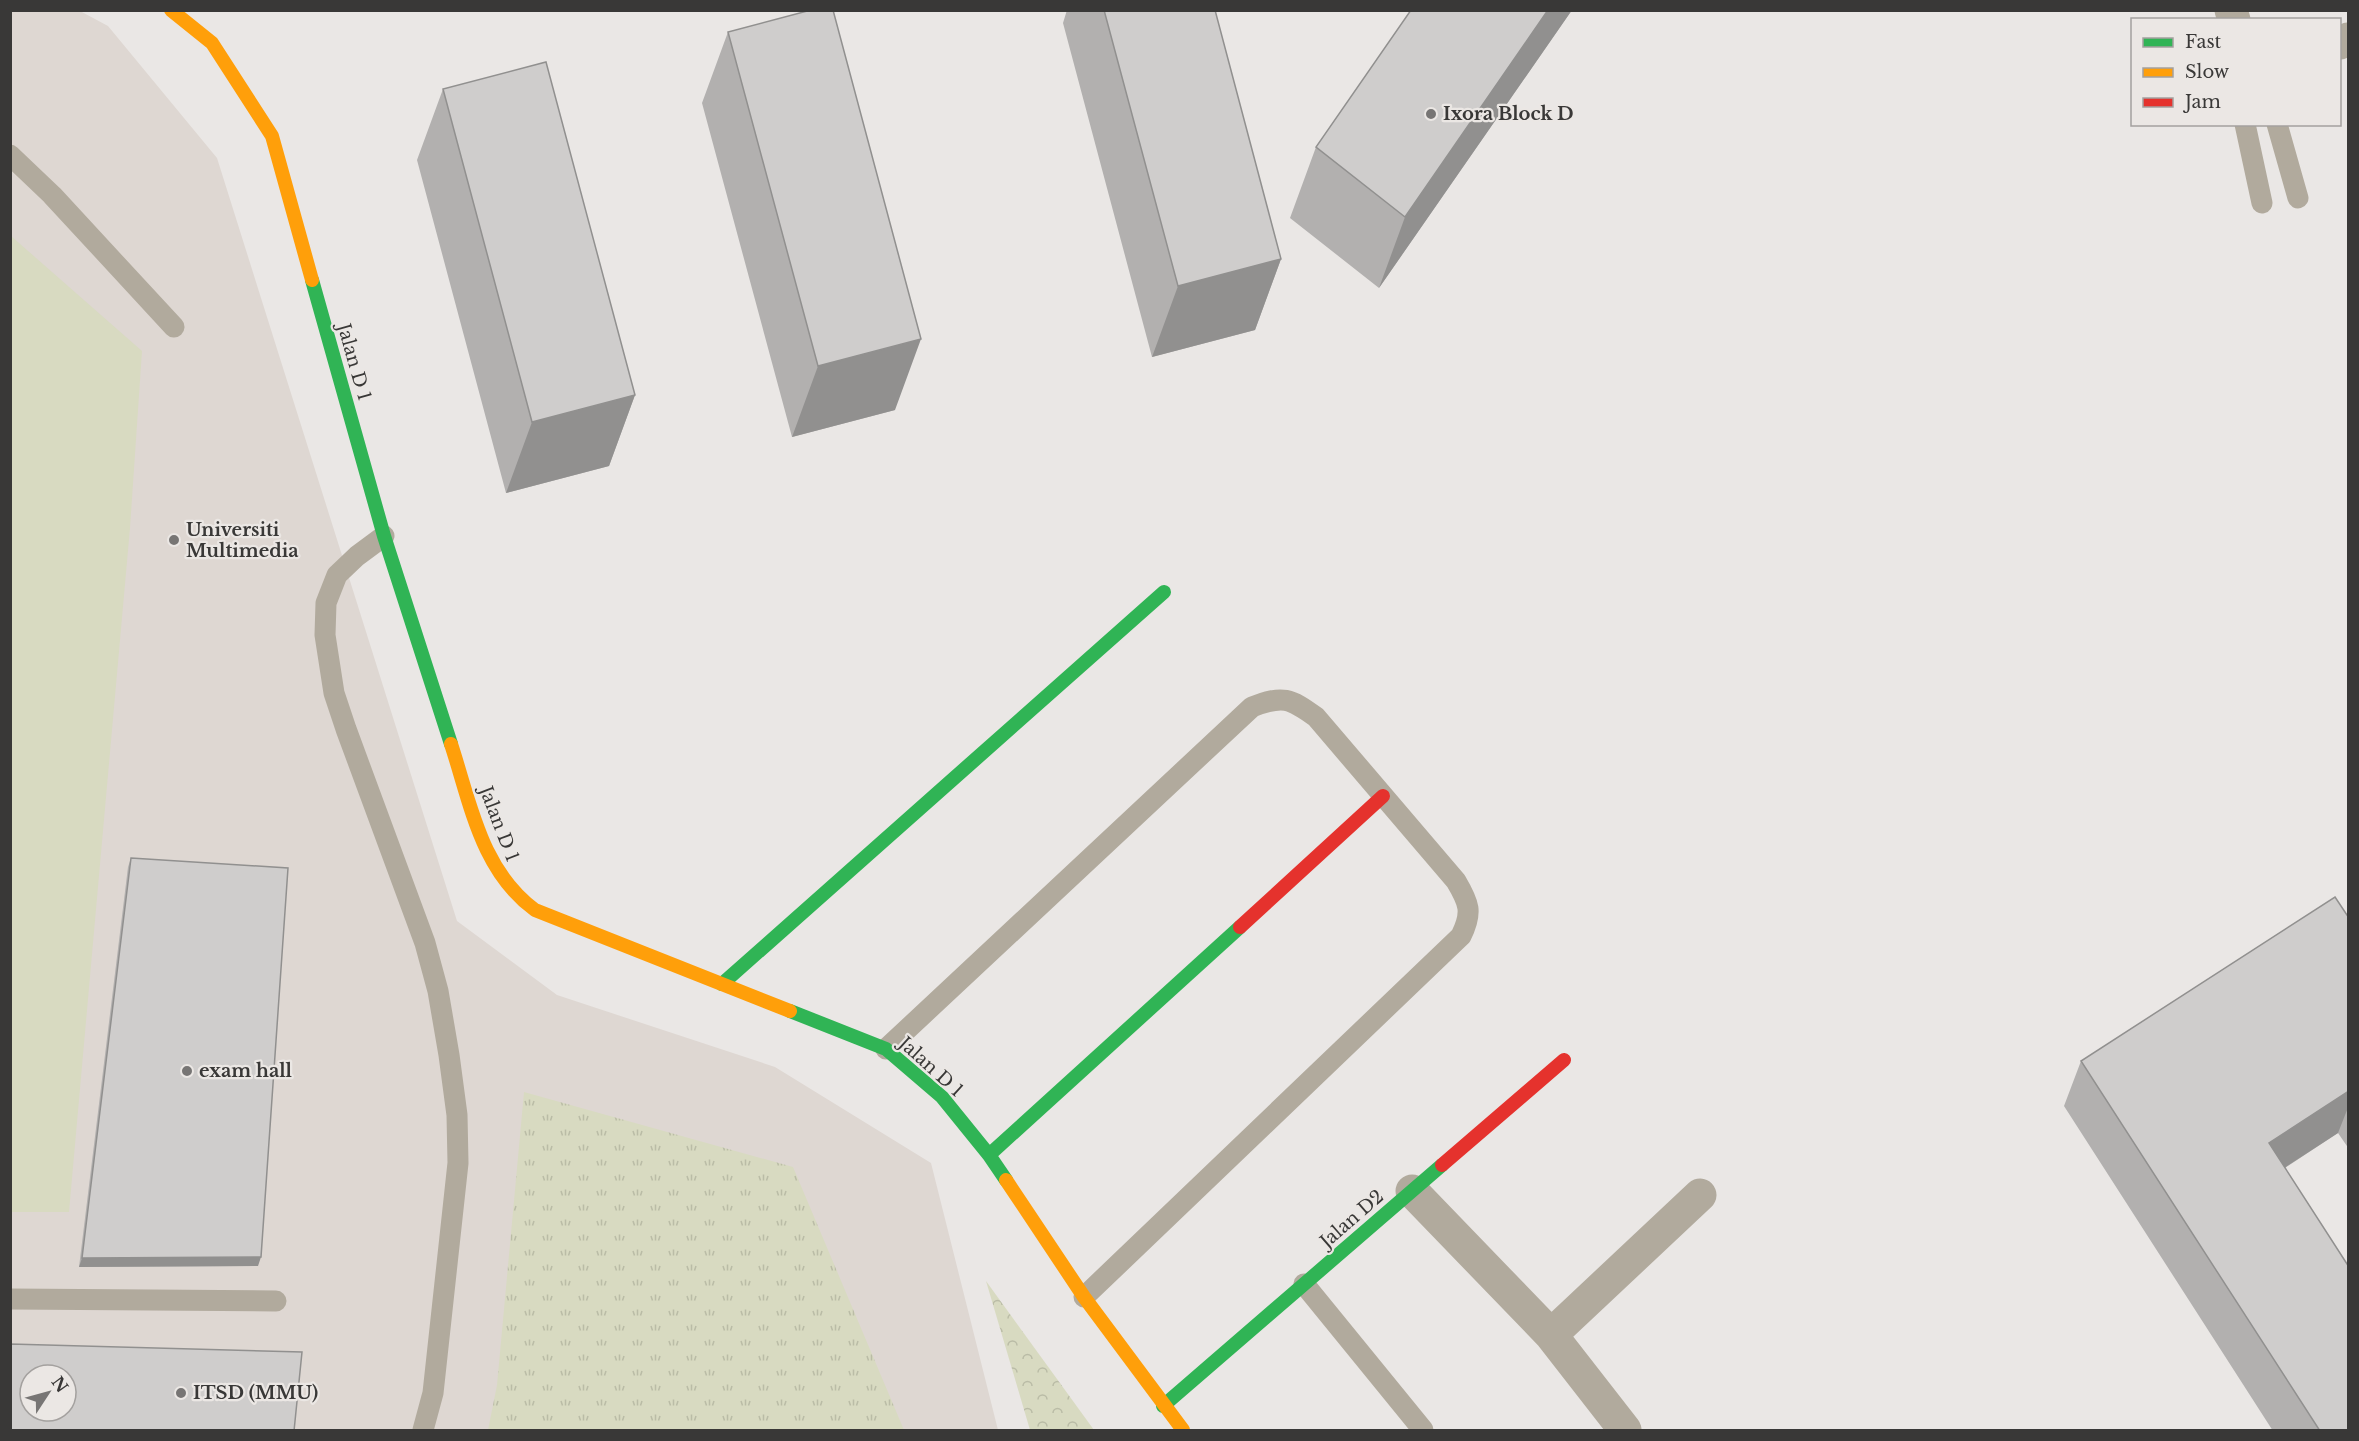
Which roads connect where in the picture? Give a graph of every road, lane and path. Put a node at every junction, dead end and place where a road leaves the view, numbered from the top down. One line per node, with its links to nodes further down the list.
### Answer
1 (171, 10): 8 (street, Jalan D 1)
2 (2245, 126): 6 (lane)
3 (2278, 126): 5 (lane)
4 (10, 155): 7 (lane)
5 (2298, 198)
6 (2262, 203)
7 (174, 327)
8 (384, 536): 11 (street, Jalan D 1); 23 (lane)
9 (1164, 592): 11 (street)
10 (1383, 796): 12 (lane); 14 (street); 18 (lane)
11 (722, 984): 12 (street, Jalan D 1)
12 (886, 1049): 14 (street, Jalan D 1)
13 (1564, 1060): 15 (street, Jalan D2)
14 (989, 1155): 18 (street, Jalan D 1)
15 (1412, 1191): 17 (street, Jalan D2); 21 (street)
16 (1700, 1195): 21 (street)
17 (1304, 1284): 22 (street, Jalan D2); 25 (lane)
18 (1084, 1297): 22 (street, Jalan D 1)
19 (10, 1299): 20 (lane)
20 (276, 1301)
21 (1551, 1335): 26 (street)
22 (1163, 1406): 24 (street, Jalan D 1)
23 (423, 1431)
24 (1183, 1431)
25 (1423, 1431)
26 (1625, 1431)

